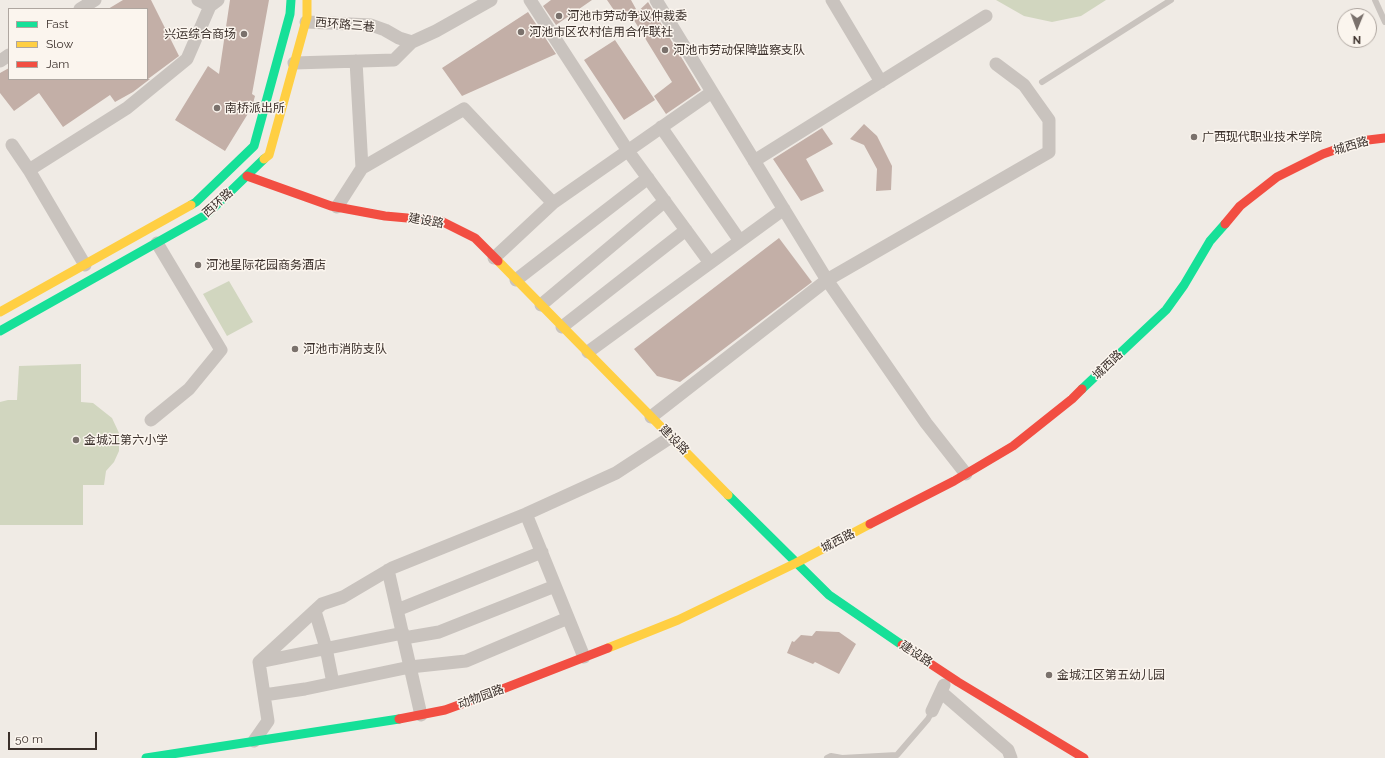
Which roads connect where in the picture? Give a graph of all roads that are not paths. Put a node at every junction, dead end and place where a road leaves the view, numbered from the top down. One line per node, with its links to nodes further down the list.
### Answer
1 (95, 0): 12 (street)
2 (198, 0): 11 (street)
3 (290, 0): 41 (main road, 西环路)
4 (307, 0): 14 (main road, 西环路)
5 (491, 0): 16 (street)
6 (530, 0): 26 (street)
7 (656, 0): 22 (street)
8 (832, 0): 20 (street)
9 (1171, 0): 21 (lane)
10 (1375, 0): 15 (lane)
11 (214, 3): 29 (street)
12 (82, 8)
13 (986, 16): 20 (street)
14 (306, 22): 16 (street, 西环路三巷); 18 (main road, 西环路)
15 (1385, 22)
16 (412, 42): 17 (street)
17 (356, 61): 18 (street); 28 (street)
18 (294, 63): 30 (main road, 西环路)
19 (996, 64): 43 (street)
20 (881, 82): 27 (street)
21 (1042, 82)
22 (712, 92): 23 (street); 27 (street)
23 (661, 127): 26 (street); 37 (street)
24 (1385, 138): 52 (main road, 城西路)
25 (12, 145): 29 (street)
26 (628, 150): 31 (street); 33 (street)
27 (754, 161): 35 (street)
28 (362, 168): 33 (street); 34 (street)
29 (29, 170): 41 (street)
30 (246, 176): 34 (main road, 建设路); 38 (main road, 西环路)
31 (648, 178): 32 (street); 42 (street)
32 (665, 201): 36 (street); 44 (street)
33 (553, 203): 39 (street)
34 (337, 207): 39 (main road, 建设路)
35 (784, 209): 37 (street); 43 (street)
36 (686, 230): 40 (street); 46 (street)
37 (740, 241): 40 (street)
38 (157, 243): 47 (main road, 西环路); 50 (street)
39 (494, 258): 42 (main road, 建设路)
40 (710, 263): 48 (street)
41 (85, 264): 45 (main road, 西环路)
42 (516, 280): 44 (main road, 建设路)
43 (827, 280): 49 (street); 52 (street)
44 (541, 305): 46 (main road, 建设路)
45 (0, 312)
46 (562, 327): 48 (main road, 建设路)
47 (0, 332)
48 (588, 352): 49 (main road, 建设路)
49 (651, 417): 51 (main road, 建设路)
50 (151, 420)
51 (671, 437): 53 (street); 55 (main road, 建设路)
52 (966, 474): 55 (main road, 城西路)
53 (526, 514): 54 (street); 56 (street)
54 (542, 552): 57 (street); 58 (street)
55 (796, 563): 63 (main road, 动物园路); 66 (main road, 建设路)
56 (388, 570): 58 (street); 59 (street)
57 (555, 586): 60 (street); 61 (street)
58 (397, 610): 61 (street)
59 (315, 611): 62 (street); 64 (street)
60 (568, 618): 63 (street); 65 (street)
61 (403, 636): 62 (street); 65 (street)
62 (326, 648): 64 (street); 67 (street)
63 (584, 657): 71 (main road, 动物园路)
64 (259, 662): 69 (street)
65 (410, 667): 67 (street); 71 (street)
66 (948, 676): 68 (street); 76 (main road, 建设路)
67 (333, 683): 69 (street)
68 (941, 692): 70 (street); 75 (street)
69 (264, 694): 72 (street)
70 (932, 711): 74 (lane)
71 (421, 715): 72 (main road, 动物园路)
72 (254, 741): 73 (main road, 动物园路)
73 (146, 758)
74 (827, 758)
75 (1011, 758)
76 (1084, 758)

